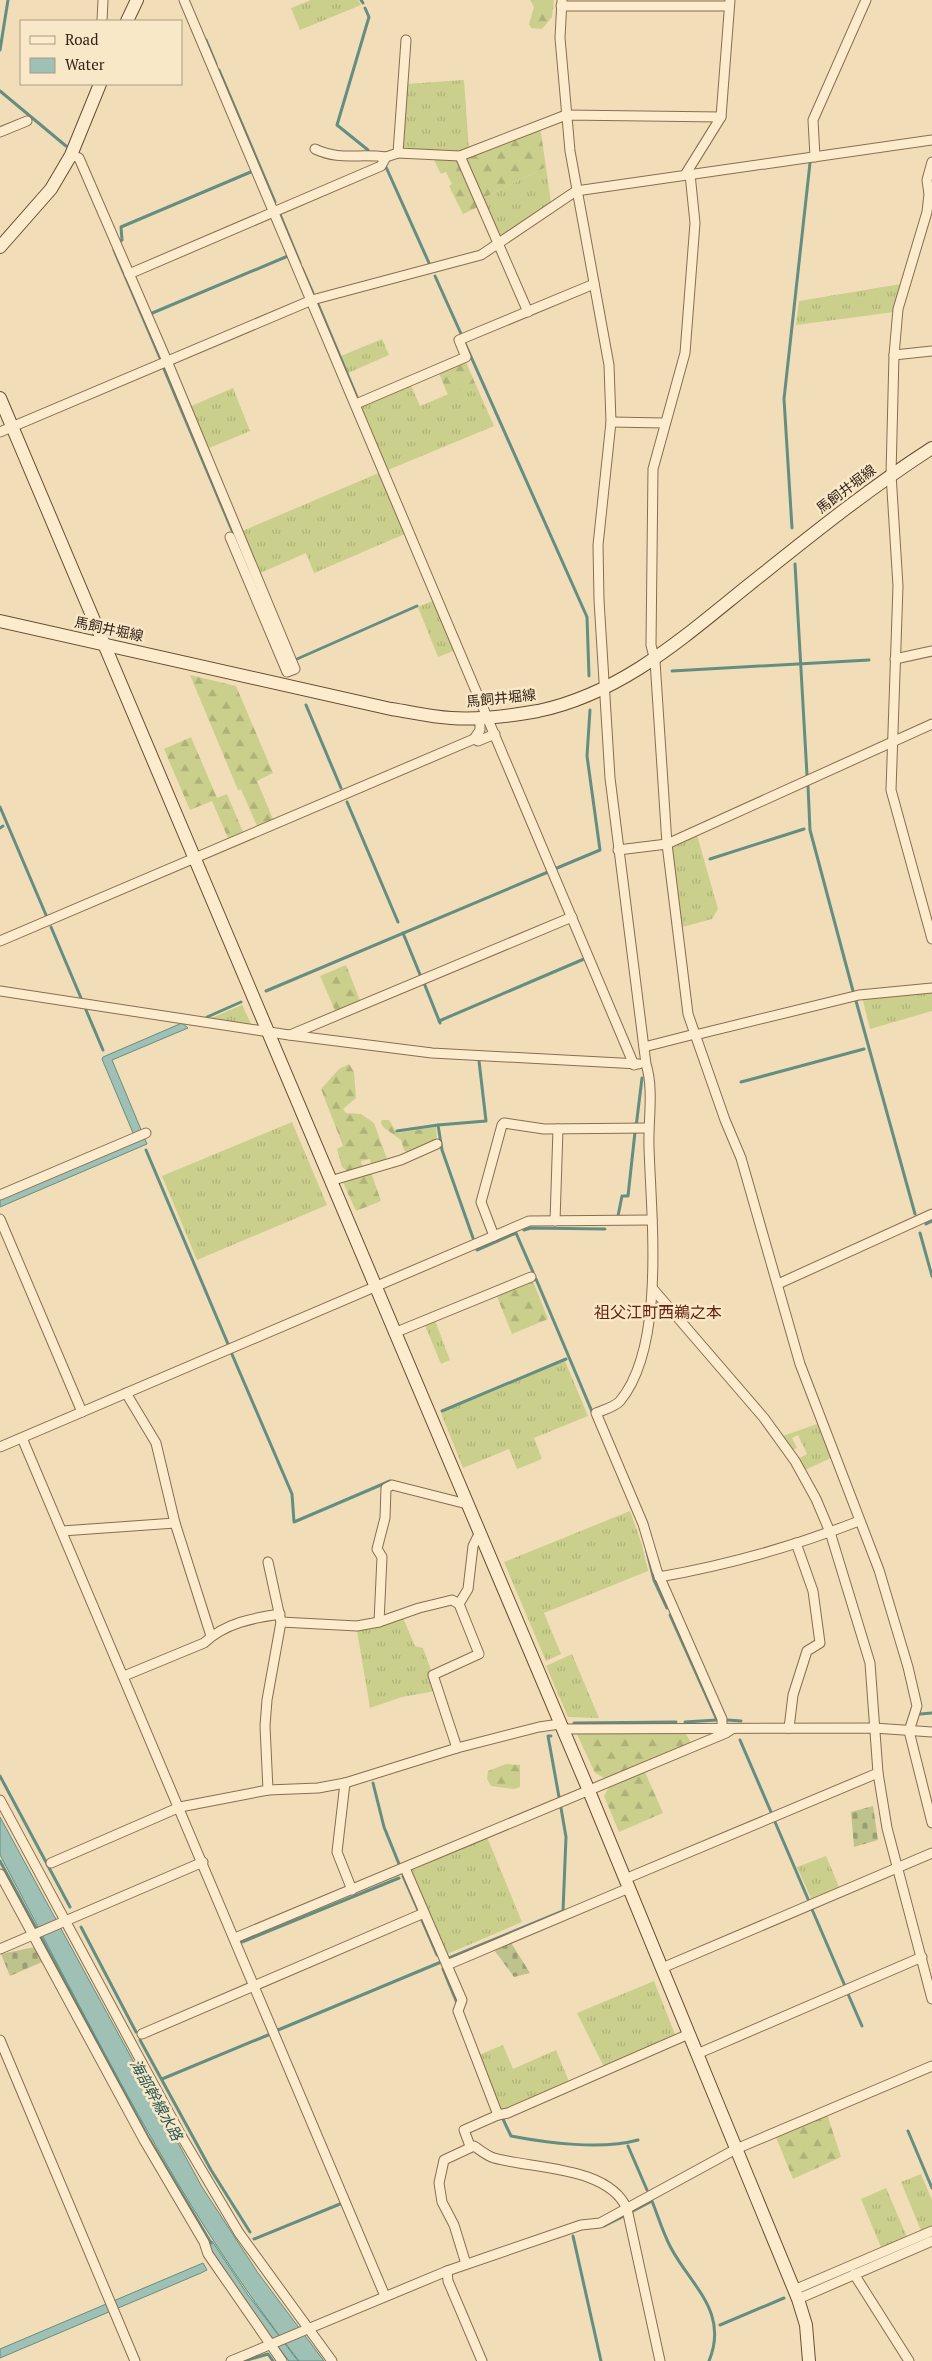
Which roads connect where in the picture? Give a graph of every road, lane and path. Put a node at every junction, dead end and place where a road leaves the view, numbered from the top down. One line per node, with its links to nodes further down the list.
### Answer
1 (103, 0): 7 (street)
2 (137, 0): 8 (street)
3 (184, 0): 25 (street)
4 (866, 0): 21 (street)
5 (562, 3): 6 (street); 11 (street)
6 (729, 3): 12 (street)
7 (102, 20)
8 (127, 20)
9 (406, 40): 17 (street)
10 (100, 85): 18 (street)
11 (566, 115): 12 (street); 19 (street); 24 (street)
12 (721, 117): 23 (street)
13 (27, 121): 14 (street)
14 (0, 132)
15 (932, 140): 21 (street)
16 (314, 149): 20 (street)
17 (398, 153): 19 (street); 20 (street)
18 (71, 155): 27 (street); 28 (street)
19 (460, 156): 26 (street)
20 (386, 157): 25 (street)
21 (815, 157): 23 (street)
22 (932, 162): 33 (street)
23 (688, 175): 24 (street); 38 (street)
24 (576, 191): 26 (street); 29 (street)
25 (274, 212): 28 (street); 30 (street)
26 (498, 244): 30 (street); 31 (street)
27 (0, 247)
28 (129, 274): 34 (street)
29 (594, 284): 31 (street); 37 (street)
30 (312, 300): 34 (street); 36 (street)
31 (528, 312): 36 (street)
32 (932, 351): 33 (street)
33 (894, 355): 42 (street)
34 (167, 361): 39 (street); 49 (street)
35 (0, 398): 39 (street)
36 (356, 404): 52 (street)
37 (611, 422): 38 (street); 51 (street)
38 (664, 423): 48 (street)
39 (12, 427): 40 (street); 45 (street)
40 (0, 432)
41 (932, 448): 42 (street, 馬飼井堀線)
42 (891, 474): 47 (street); 48 (street, 馬飼井堀線)
43 (230, 537): 49 (street)
44 (0, 621): 45 (street, 馬飼井堀線)
45 (103, 643): 50 (street, 馬飼井堀線); 59 (street)
46 (932, 651): 47 (street)
47 (895, 659): 56 (street)
48 (654, 660): 51 (street, 馬飼井堀線); 57 (street)
49 (291, 670): 50 (street)
50 (291, 686): 52 (street, 馬飼井堀線)
51 (604, 688): 52 (street, 馬飼井堀線); 58 (street)
52 (484, 717): 54 (street); 55 (street)
53 (932, 724): 56 (street)
54 (495, 734): 55 (street); 60 (street)
55 (474, 740): 59 (street)
56 (892, 742): 57 (street); 61 (street)
57 (667, 844): 58 (street); 66 (street)
58 (618, 850): 68 (street)
59 (194, 858): 62 (street); 65 (street)
60 (572, 917): 67 (street); 70 (street)
61 (932, 939)
62 (0, 941)
63 (932, 988): 66 (street)
64 (0, 991): 65 (street)
65 (267, 1032): 67 (street); 75 (street)
66 (695, 1034): 68 (street); 83 (street)
67 (289, 1035): 70 (street)
68 (644, 1046): 69 (street)
69 (646, 1064): 70 (street); 71 (street)
70 (634, 1065)
71 (648, 1128): 72 (street); 79 (street)
72 (558, 1129): 80 (street); 81 (street)
73 (145, 1134): 76 (street)
74 (437, 1144): 75 (street)
75 (330, 1181): 84 (street)
76 (0, 1195)
77 (932, 1214): 83 (street)
78 (0, 1219): 88 (street)
79 (652, 1220): 80 (street); 85 (street)
80 (555, 1221): 81 (street)
81 (494, 1236): 84 (street)
82 (530, 1277): 86 (street)
83 (778, 1284): 92 (street)
84 (375, 1287): 86 (street); 87 (street)
85 (653, 1289): 95 (street); 99 (street)
86 (394, 1333): 91 (street)
87 (126, 1393): 88 (street); 93 (street)
88 (82, 1412): 89 (street)
89 (22, 1438): 90 (street); 94 (street)
90 (0, 1447)
91 (466, 1504): 96 (street); 102 (street)
92 (859, 1521): 95 (street); 110 (street)
93 (175, 1523): 94 (street); 103 (street)
94 (62, 1531): 104 (street)
95 (830, 1532): 97 (street); 108 (street)
96 (480, 1534): 100 (street); 105 (street)
97 (796, 1543): 99 (street); 107 (street)
98 (268, 1562): 101 (street)
99 (659, 1578): 106 (street)
100 (459, 1604): 102 (street); 112 (street)
101 (280, 1618): 102 (street); 103 (street); 115 (street)
102 (379, 1622)
103 (211, 1636): 104 (street)
104 (124, 1676): 118 (street)
105 (561, 1727): 106 (street); 112 (street); 116 (street)
106 (722, 1728): 109 (street)
107 (789, 1728): 108 (street); 109 (street)
108 (874, 1728): 110 (street); 113 (street)
109 (732, 1729): 116 (street)
110 (909, 1731): 111 (street); 119 (street)
111 (932, 1732)
112 (457, 1748): 114 (street)
113 (878, 1773): 124 (street); 126 (street)
114 (345, 1783): 115 (street); 127 (street)
115 (268, 1790): 118 (street)
116 (589, 1791): 123 (street); 126 (street)
117 (0, 1800): 129 (street)
118 (180, 1808): 121 (street); 122 (street)
119 (932, 1823)
120 (932, 1854): 124 (street)
121 (51, 1862)
122 (203, 1862): 129 (street); 131 (street)
123 (405, 1868): 127 (street); 128 (street)
124 (896, 1868): 133 (street); 135 (street)
125 (0, 1874): 130 (street)
126 (627, 1883): 134 (street); 135 (street)
127 (352, 1890): 131 (street)
128 (424, 1913): 134 (street); 136 (street)
129 (64, 1920): 130 (street); 154 (street)
130 (34, 1936): 132 (street); 155 (street)
131 (235, 1938): 136 (street)
132 (0, 1949)
133 (922, 1957): 137 (street); 141 (street)
134 (447, 1965): 143 (street)
135 (662, 1968): 139 (street)
136 (255, 1986): 138 (street); 153 (street)
137 (932, 1999)
138 (142, 2034)
139 (689, 2034): 141 (street); 143 (street)
140 (0, 2040): 156 (street)
141 (697, 2054): 145 (street)
142 (932, 2066): 145 (street)
143 (498, 2115): 144 (street)
144 (470, 2146): 146 (street); 149 (street)
145 (736, 2149): 146 (street); 152 (street)
146 (627, 2209): 149 (street); 161 (street)
147 (932, 2231): 152 (street)
148 (932, 2241): 151 (street)
149 (466, 2264): 150 (street)
150 (447, 2271): 153 (street); 160 (street)
151 (854, 2274): 152 (street); 163 (street)
152 (796, 2294): 162 (street)
153 (385, 2296): 154 (street)
154 (308, 2330): 155 (street); 159 (street)
155 (271, 2344): 157 (street); 158 (street)
156 (136, 2361)
157 (231, 2361)
158 (282, 2361)
159 (332, 2361)
160 (482, 2361)
161 (660, 2361)
162 (809, 2361)
163 (909, 2361)

